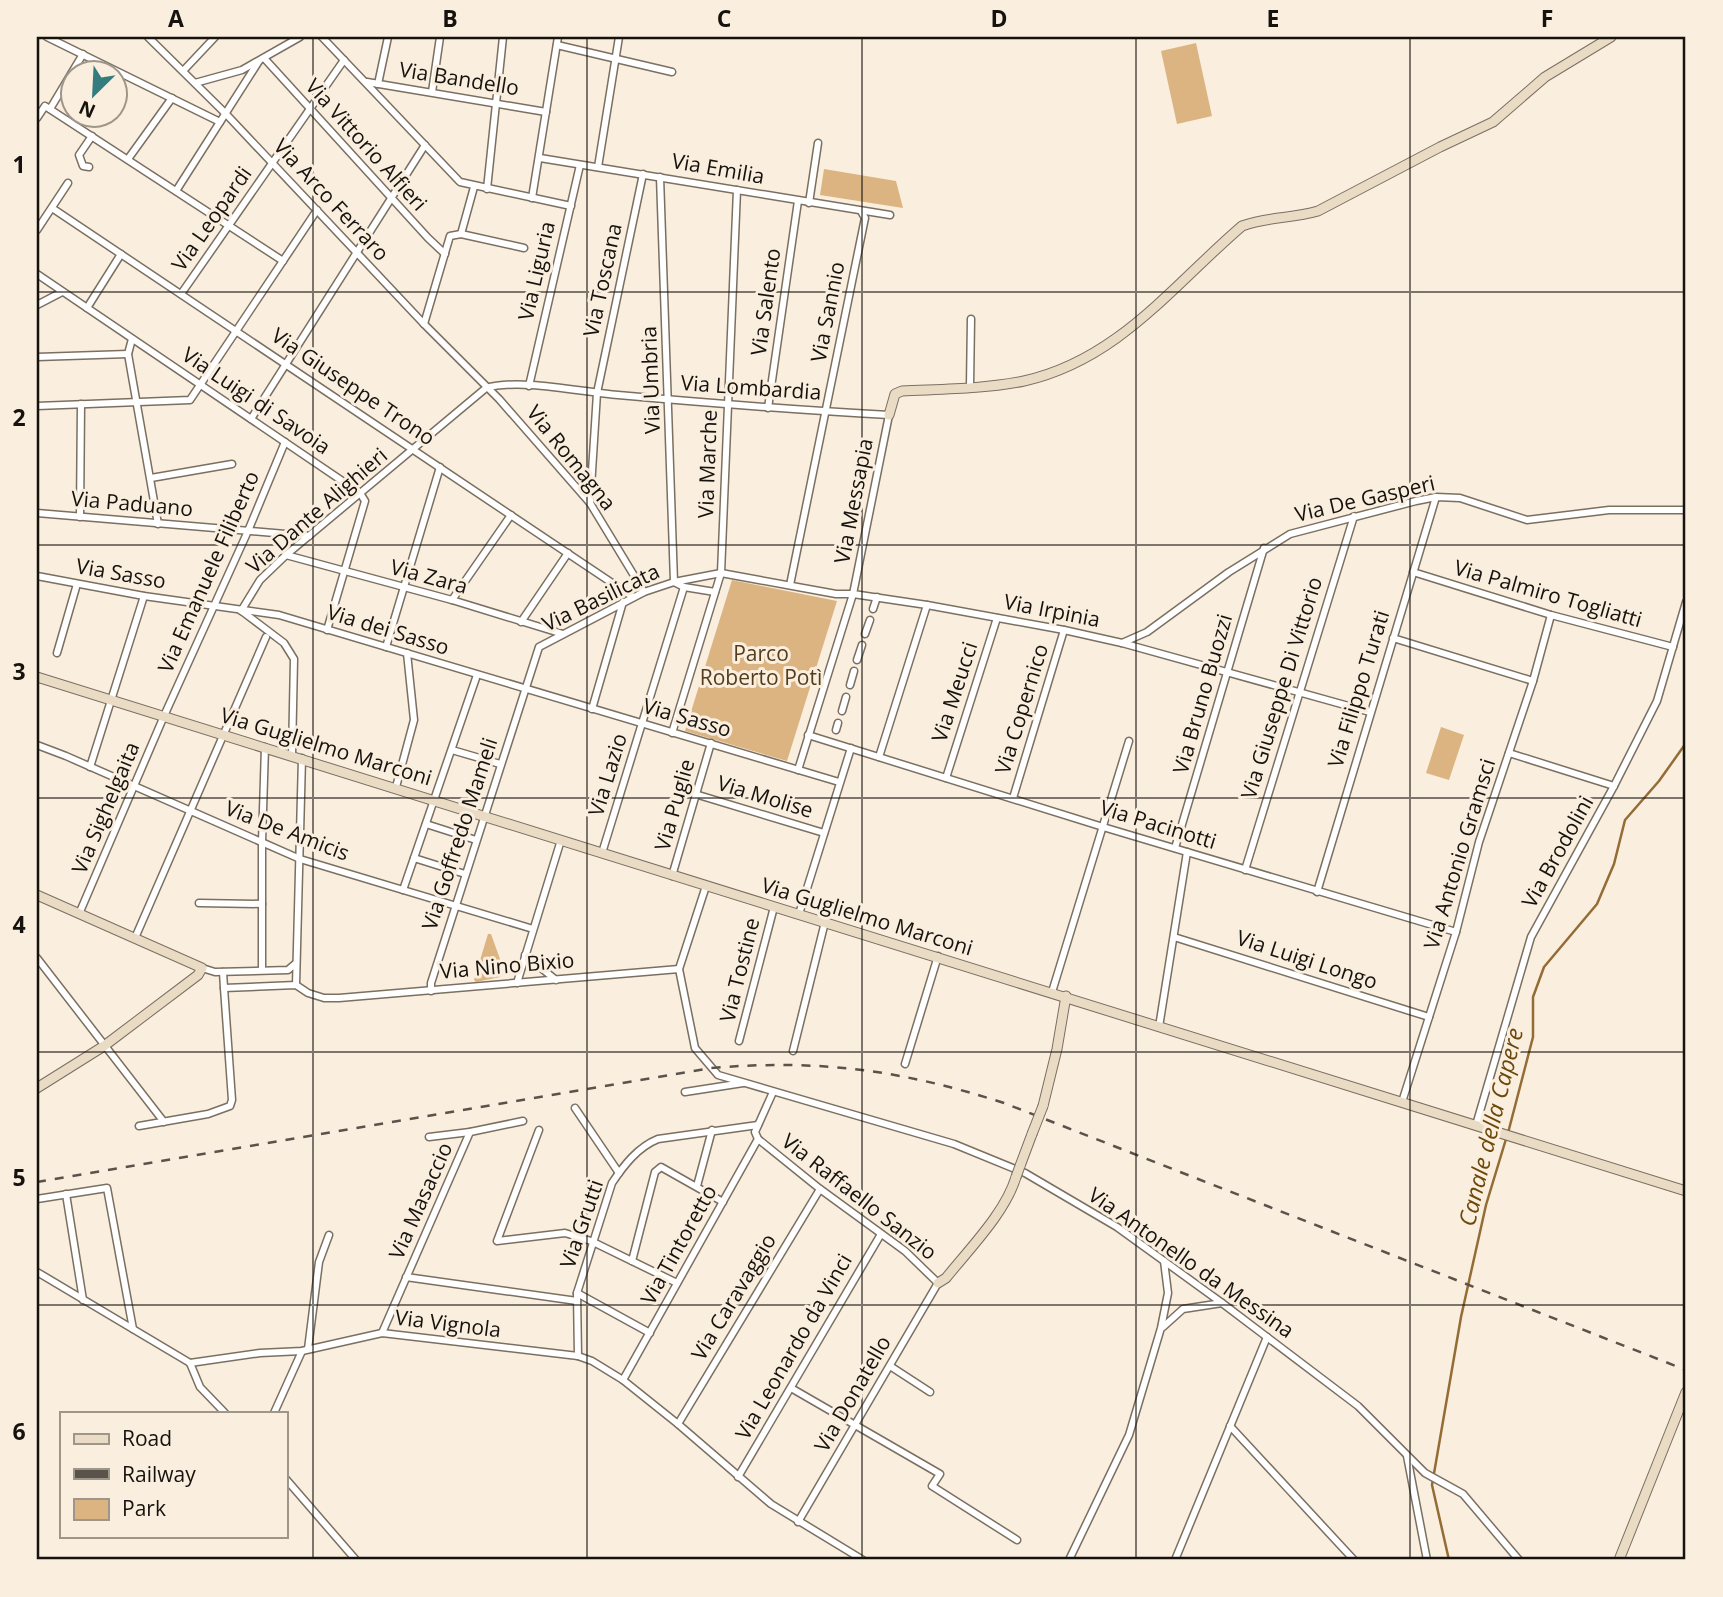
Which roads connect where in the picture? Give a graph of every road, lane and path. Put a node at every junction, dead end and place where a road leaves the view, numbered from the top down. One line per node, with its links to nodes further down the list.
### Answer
1 (47, 37): 12 (street)
2 (148, 37): 16 (street, Via Arco Ferraro)
3 (215, 37): 16 (street)
4 (300, 37): 14 (street)
5 (322, 37): 15 (street)
6 (388, 37): 20 (street)
7 (440, 37): 21 (street)
8 (503, 37): 23 (street)
9 (619, 37): 13 (street)
10 (1611, 37): 77 (main road)
11 (557, 41): 13 (street); 26 (street)
12 (83, 54): 22 (street); 24 (street)
13 (615, 58): 17 (street); 38 (street)
14 (261, 59): 19 (street); 25 (street, Via Vittorio Alfieri); 27 (street)
15 (344, 60): 18 (street); 25 (street, Via Leopardi)
16 (183, 71): 19 (street, Via Arco Ferraro)
17 (672, 72)
18 (365, 82): 20 (street, Via Bandello); 32 (street)
19 (195, 83): 27 (street, Via Arco Ferraro)
20 (378, 84): 21 (street, Via Bandello)
21 (432, 92): 23 (street, Via Bandello)
22 (172, 98): 29 (street); 34 (street)
23 (496, 103): 26 (street, Via Bandello); 43 (street)
24 (48, 107): 28 (street); 30 (street)
25 (309, 108): 35 (street, Via Leopardi); 47 (street, Via Vittorio Alfieri)
26 (546, 112): 33 (street)
27 (226, 114): 29 (street); 35 (street, Via Arco Ferraro)
28 (37, 118)
29 (220, 121): 45 (street)
30 (92, 136): 34 (street); 37 (street)
31 (818, 143): 49 (street)
32 (425, 145): 42 (street); 47 (street)
33 (540, 158): 36 (street, Via Emilia); 46 (street)
34 (128, 159): 45 (street)
35 (272, 163): 52 (street, Via Arco Ferraro); 55 (street, Via Leopardi)
36 (580, 165): 38 (street, Via Emilia); 50 (street, Via Liguria)
37 (89, 167)
38 (598, 167): 39 (street, Via Emilia)
39 (643, 174): 40 (street, Via Emilia); 79 (street, Via Toscana)
40 (660, 177): 44 (street, Via Emilia); 80 (street, Via Umbria)
41 (68, 183): 51 (street)
42 (474, 187): 43 (street); 57 (street)
43 (487, 189): 46 (street)
44 (737, 190): 48 (street, Via Emilia); 83 (street, Via Marche)
45 (176, 191): 55 (street)
46 (532, 198): 50 (street)
47 (392, 199): 59 (street); 61 (street, Via Vittorio Alfieri)
48 (798, 201): 49 (street, Via Emilia); 85 (street, Via Salento)
49 (809, 203): 53 (street, Via Emilia)
50 (571, 206): 76 (street, Via Liguria)
51 (52, 208): 56 (street); 60 (street, Via Giuseppe Trono)
52 (317, 210): 59 (street, Via Arco Ferraro); 62 (street)
53 (861, 211): 54 (street, Via Emilia); 86 (street, Via Sannio)
54 (890, 215)
55 (229, 225): 62 (street); 65 (street, Via Leopardi)
56 (37, 230)
57 (461, 234): 58 (street); 61 (street)
58 (524, 248)
59 (356, 253): 69 (street, Via Arco Ferraro); 74 (street)
60 (121, 254): 65 (street, Via Giuseppe Trono); 67 (street)
61 (445, 254): 69 (street)
62 (283, 261): 70 (street)
63 (37, 274): 64 (street, Via Luigi di Savoia)
64 (62, 292): 66 (street); 67 (street, Via Luigi di Savoia)
65 (181, 294): 70 (street, Via Giuseppe Trono)
66 (37, 305)
67 (87, 308): 71 (street, Via Luigi di Savoia)
68 (971, 319): 77 (street)
69 (424, 324): 78 (street, Via Arco Ferraro)
70 (236, 330): 74 (street, Via Giuseppe Trono); 75 (street)
71 (132, 339): 72 (street); 75 (street, Via Luigi di Savoia)
72 (128, 354): 73 (street); 81 (street)
73 (37, 357)
74 (287, 363): 88 (street); 90 (street, Via Giuseppe Trono)
75 (200, 384): 81 (street); 88 (street, Via Luigi di Savoia)
76 (528, 386): 78 (street, Via Lombardia); 79 (street, Via Lombardia)
77 (970, 386): 87 (main road)
78 (486, 388): 90 (street, Via Dante Alighieri); 96 (street, Via Romagna)
79 (597, 393): 80 (street, Via Lombardia); 96 (street, Via Toscana)
80 (669, 400): 83 (street, Via Lombardia); 112 (street, Via Umbria)
81 (137, 402): 82 (street); 93 (street)
82 (81, 404): 84 (street); 101 (street)
83 (729, 404): 85 (street, Via Lombardia); 110 (street, Via Marche)
84 (37, 406)
85 (768, 408): 86 (street, Via Lombardia)
86 (826, 412): 87 (street, Via Lombardia); 114 (street, Via Sannio)
87 (889, 415): 119 (street, Via Messapia)
88 (251, 419): 89 (street, Via Luigi di Savoia)
89 (285, 442): 94 (street, Via Luigi di Savoia); 103 (street, Via Emanuele Filiberto)
90 (414, 449): 92 (street, Via Giuseppe Trono); 94 (street, Via Dante Alighieri)
91 (232, 464): 93 (street)
92 (440, 467): 99 (street, Via Giuseppe Trono); 116 (street)
93 (151, 478): 102 (street)
94 (360, 493): 104 (street, Via Dante Alighieri); 108 (street)
95 (1436, 497): 97 (street, Via De Gasperi); 100 (street, Via De Gasperi); 109 (street, Via Filippo Turati)
96 (590, 503): 117 (street, Via Romagna)
97 (1686, 510)
98 (37, 513): 101 (street, Via Paduano)
99 (511, 515): 106 (street, Via Giuseppe Trono); 123 (street)
100 (1354, 516): 105 (street, Via De Gasperi); 154 (street, Via Giuseppe Di Vittorio)
101 (80, 517): 102 (street, Via Paduano)
102 (158, 524): 103 (street, Via Paduano)
103 (248, 531): 104 (street, Via Paduano); 127 (street, Via Emanuele Filiberto)
104 (309, 536): 107 (street, Via Dante Alighieri)
105 (1264, 548): 140 (street, Via De Gasperi); 148 (street, Via Bruno Buozzi)
106 (568, 553): 121 (street, Via Giuseppe Trono); 133 (street)
107 (286, 555): 108 (street, Via Zara); 129 (street, Via Dante Alighieri)
108 (344, 572): 116 (street, Via Zara); 134 (street)
109 (1413, 572): 130 (street, Via Palmiro Togliatti); 139 (street, Via Filippo Turati)
110 (721, 573): 112 (street, Via Basilicata); 114 (street, Via Irpinia); 118 (street, Via Marche)
111 (37, 576): 113 (street, Via Sasso)
112 (674, 582): 115 (street); 117 (street, Via Basilicata)
113 (77, 584): 120 (street, Via Sasso); 144 (street)
114 (790, 585): 119 (street, Via Irpinia)
115 (684, 587): 118 (street); 161 (street, Via Lazio)
116 (402, 588): 123 (street, Via Zara); 142 (street)
117 (644, 592): 121 (street, Via Basilicata)
118 (715, 592): 162 (street, Via Marche)
119 (853, 594): 122 (street, Via Irpinia); 164 (street, Via Messapia)
120 (144, 596): 127 (street, Via Sasso); 156 (street)
121 (633, 597): 124 (street, Via Basilicata)
122 (877, 597): 126 (street, Via Irpinia); 128 (street)
123 (452, 600): 133 (street, Via Zara)
124 (623, 602): 136 (street, Via Basilicata); 157 (street)
125 (1686, 602): 143 (street, Via Brodolini)
126 (927, 605): 131 (street, Via Irpinia); 173 (street)
127 (214, 607): 129 (street, Via Sasso); 160 (street, Via Emanuele Filiberto)
128 (873, 609)
129 (241, 611): 134 (street, Via dei Sasso); 172 (street)
130 (1551, 615): 143 (street, Via Palmiro Togliatti); 151 (street, Via Antonio Gramsci)
131 (997, 618): 135 (street, Via Irpinia); 177 (street, Via Meucci)
132 (870, 620): 137 (street)
133 (521, 622): 136 (street, Via Zara)
134 (327, 630): 142 (street, Via dei Sasso)
135 (1064, 630): 140 (street, Via Irpinia); 183 (street, Via Copernico)
136 (563, 634): 153 (street, Via Basilicata)
137 (865, 634)
138 (266, 637): 163 (street)
139 (1394, 638): 151 (street); 159 (street, Via Filippo Turati)
140 (1122, 643): 148 (street, Via Irpinia)
141 (862, 645): 146 (street)
142 (386, 647): 145 (street, Via dei Sasso)
143 (1673, 648): 179 (street, Via Brodolini)
144 (57, 653)
145 (407, 653): 149 (street, Via dei Sasso); 181 (street)
146 (858, 660)
147 (854, 671): 152 (street)
148 (1227, 673): 154 (street, Via Irpinia); 193 (street, Via Bruno Buozzi)
149 (477, 675): 153 (street, Via dei Sasso); 170 (street)
150 (37, 677): 156 (main road, Via Guglielmo Marconi)
151 (1533, 681): 171 (street, Via Antonio Gramsci)
152 (850, 685)
153 (524, 689): 157 (street, Via Sasso); 174 (street, Via Goffredo Mameli)
154 (1298, 693): 159 (street, Via Irpinia); 198 (street, Via Giuseppe Di Vittorio)
155 (846, 696): 158 (street)
156 (112, 700): 160 (main road, Via Guglielmo Marconi); 175 (street)
157 (592, 709): 161 (street, Via Sasso)
158 (842, 711)
159 (1370, 712): 203 (street, Via Filippo Turati)
160 (164, 716): 163 (main road, Via Guglielmo Marconi); 180 (street, Via Sighelgaita)
161 (642, 724): 162 (street, Via Sasso); 195 (street, Via Lazio)
162 (672, 733): 166 (street, Via Sasso)
163 (224, 734): 168 (main road, Via Guglielmo Marconi); 185 (street)
164 (808, 736): 169 (street, Via Pacinotti); 176 (street, Via Messapia)
165 (1129, 741): 188 (street)
166 (710, 743): 176 (street, Via Sasso); 182 (street, Via Puglie)
167 (37, 745): 175 (street, Via De Amicis)
168 (265, 747): 172 (main road, Via Guglielmo Marconi); 192 (street)
169 (851, 748): 173 (street, Via Pacinotti); 178 (street)
170 (452, 750): 174 (street); 184 (street)
171 (1509, 753): 179 (street); 213 (street, Via Antonio Gramsci)
172 (297, 756): 181 (main road, Via Guglielmo Marconi); 197 (street)
173 (879, 757): 177 (street, Via Pacinotti)
174 (500, 764): 186 (street, Via Goffredo Mameli)
175 (90, 767): 180 (street, Via De Amicis)
176 (798, 770): 178 (street, Via Sasso)
177 (946, 778): 183 (street, Via Pacinotti)
178 (839, 782): 189 (street)
179 (1614, 786): 246 (street, Via Brodolini)
180 (135, 787): 185 (street, Via De Amicis); 209 (street, Via Sighelgaita)
181 (396, 787): 184 (main road, Via Guglielmo Marconi)
182 (695, 794): 189 (street, Via Molise); 200 (street, Via Puglie)
183 (1013, 798): 188 (street, Via Pacinotti)
184 (435, 800): 186 (main road, Via Guglielmo Marconi); 187 (street)
185 (190, 811): 192 (street, Via De Amicis); 215 (street)
186 (484, 815): 190 (main road, Via Guglielmo Marconi); 191 (street, Via Goffredo Mameli)
187 (426, 824): 191 (street); 196 (street)
188 (1103, 827): 193 (street, Via Pacinotti); 229 (street)
189 (824, 833): 210 (street)
190 (561, 840): 195 (main road, Via Guglielmo Marconi); 212 (street)
191 (476, 841): 199 (street, Via Goffredo Mameli)
192 (262, 842): 197 (street, Via De Amicis); 206 (street)
193 (1175, 849): 194 (street, Via Pacinotti)
194 (1187, 852): 198 (street, Via Pacinotti); 214 (street)
195 (602, 853): 200 (main road, Via Guglielmo Marconi)
196 (414, 858): 199 (street); 202 (street)
197 (300, 859): 202 (street, Via De Amicis); 219 (street)
198 (1245, 870): 203 (street, Via Pacinotti)
199 (464, 874): 207 (street, Via Goffredo Mameli)
200 (673, 876): 201 (main road, Via Guglielmo Marconi)
201 (706, 886): 208 (main road, Via Guglielmo Marconi); 221 (street)
202 (403, 890): 207 (street, Via De Amicis)
203 (1317, 892): 213 (street, Via Pacinotti)
204 (37, 895): 209 (main road)
205 (199, 903): 206 (street)
206 (262, 904): 222 (street)
207 (455, 906): 212 (street, Via De Amicis); 228 (street, Via Goffredo Mameli)
208 (774, 907): 210 (main road, Via Guglielmo Marconi); 233 (street, Via Tostine)
209 (79, 914): 215 (main road)
210 (799, 914): 211 (main road, Via Guglielmo Marconi)
211 (825, 922): 217 (main road, Via Guglielmo Marconi); 235 (street)
212 (533, 929): 216 (street)
213 (1455, 932): 231 (street, Via Antonio Gramsci)
214 (1174, 936): 231 (street, Via Luigi Longo); 232 (street)
215 (135, 939): 220 (main road)
216 (525, 955): 224 (street); 225 (street)
217 (937, 956): 229 (main road, Via Guglielmo Marconi); 236 (street)
218 (37, 958): 234 (street)
219 (295, 964): 222 (street); 226 (street)
220 (202, 968): 223 (street); 234 (main road)
221 (679, 969): 224 (street, Via Nino Bixio); 237 (street, Via Antonello da Messina)
222 (262, 970): 223 (street)
223 (223, 972): 227 (street)
224 (556, 980): 225 (street, Via Nino Bixio)
225 (517, 983): 228 (street, Via Nino Bixio)
226 (296, 985): 227 (street); 228 (street, Via Nino Bixio)
227 (224, 988): 244 (street)
228 (431, 991)
229 (1052, 992): 230 (main road, Via Guglielmo Marconi)
230 (1066, 996): 232 (main road, Via Guglielmo Marconi); 268 (main road, bridge)
231 (1429, 1017): 241 (street, Via Antonio Gramsci)
232 (1159, 1027): 241 (main road, Via Guglielmo Marconi)
233 (739, 1041)
234 (104, 1046): 238 (main road); 244 (street)
235 (793, 1051)
236 (905, 1064)
237 (745, 1083): 239 (street); 240 (street, Via Antonello da Messina)
238 (37, 1088)
239 (685, 1092)
240 (773, 1092): 245 (street); 264 (street, Via Antonello da Messina)
241 (1402, 1102): 246 (main road, Via Guglielmo Marconi)
242 (575, 1108): 253 (street)
243 (523, 1121): 250 (street, Via Masaccio)
244 (164, 1122): 247 (street)
245 (758, 1125): 249 (street, Via Grutti); 252 (street, Via Tintoretto)
246 (1476, 1125): 256 (main road, Via Guglielmo Marconi)
247 (139, 1126)
248 (539, 1130): 262 (street)
249 (712, 1130): 253 (street, Via Grutti); 254 (street)
250 (470, 1132): 251 (street); 266 (street, Via Masaccio)
251 (429, 1138)
252 (758, 1139): 255 (street, Via Raffaello Sanzio); 259 (street, Via Tintoretto)
253 (619, 1173): 262 (street, Via Grutti)
254 (697, 1186): 259 (street); 263 (street)
255 (820, 1189): 260 (street, Via Raffaello Sanzio); 288 (street, Via Caravaggio)
256 (1686, 1191)
257 (66, 1194): 258 (street); 270 (street); 274 (street)
258 (37, 1199)
259 (723, 1202): 267 (street, Via Tintoretto)
260 (881, 1234): 268 (street, Via Raffaello Sanzio); 283 (street, Via Leonardo da Vinci)
261 (329, 1235): 278 (street)
262 (592, 1241): 263 (street); 269 (street, Via Grutti)
263 (632, 1261): 267 (street)
264 (1164, 1261): 272 (street, Via Antonello da Messina); 273 (street)
265 (37, 1272): 270 (street)
266 (406, 1277): 271 (street); 275 (street, Via Masaccio)
267 (677, 1283): 276 (street, Via Tintoretto)
268 (938, 1283): 281 (street, Via Donatello)
269 (577, 1293): 271 (street, Via Grutti); 276 (street)
270 (83, 1300): 274 (street)
271 (577, 1301): 279 (street, Via Grutti)
272 (1222, 1303): 273 (street); 277 (street, Via Antonello da Messina)
273 (1161, 1328): 298 (street)
274 (133, 1329): 280 (street)
275 (382, 1333): 278 (street, Via Vignola); 279 (street, Via Vignola)
276 (650, 1333): 282 (street, Via Tintoretto)
277 (1267, 1337): 290 (street); 291 (street, Via Antonello da Messina)
278 (305, 1350): 280 (street, Via Vignola); 287 (street)
279 (578, 1356): 282 (street)
280 (190, 1363): 286 (street)
281 (890, 1366): 284 (street); 289 (street, Via Donatello)
282 (623, 1381): 288 (street)
283 (791, 1388): 289 (street); 292 (street, Via Leonardo da Vinci)
284 (930, 1392)
285 (1685, 1394): 303 (main road)
286 (224, 1412)
287 (274, 1412)
288 (678, 1424): 292 (street)
289 (854, 1426): 294 (street, Via Donatello); 295 (street)
290 (1230, 1426): 299 (street); 300 (street)
291 (1407, 1455): 301 (street); 302 (street, Via Antonello da Messina)
292 (738, 1477): 294 (street)
293 (287, 1480): 296 (street)
294 (798, 1522): 297 (street)
295 (1017, 1540)
296 (356, 1560)
297 (863, 1560)
298 (1069, 1560)
299 (1175, 1560)
300 (1354, 1560)
301 (1427, 1560)
302 (1519, 1560)
303 (1618, 1560)

